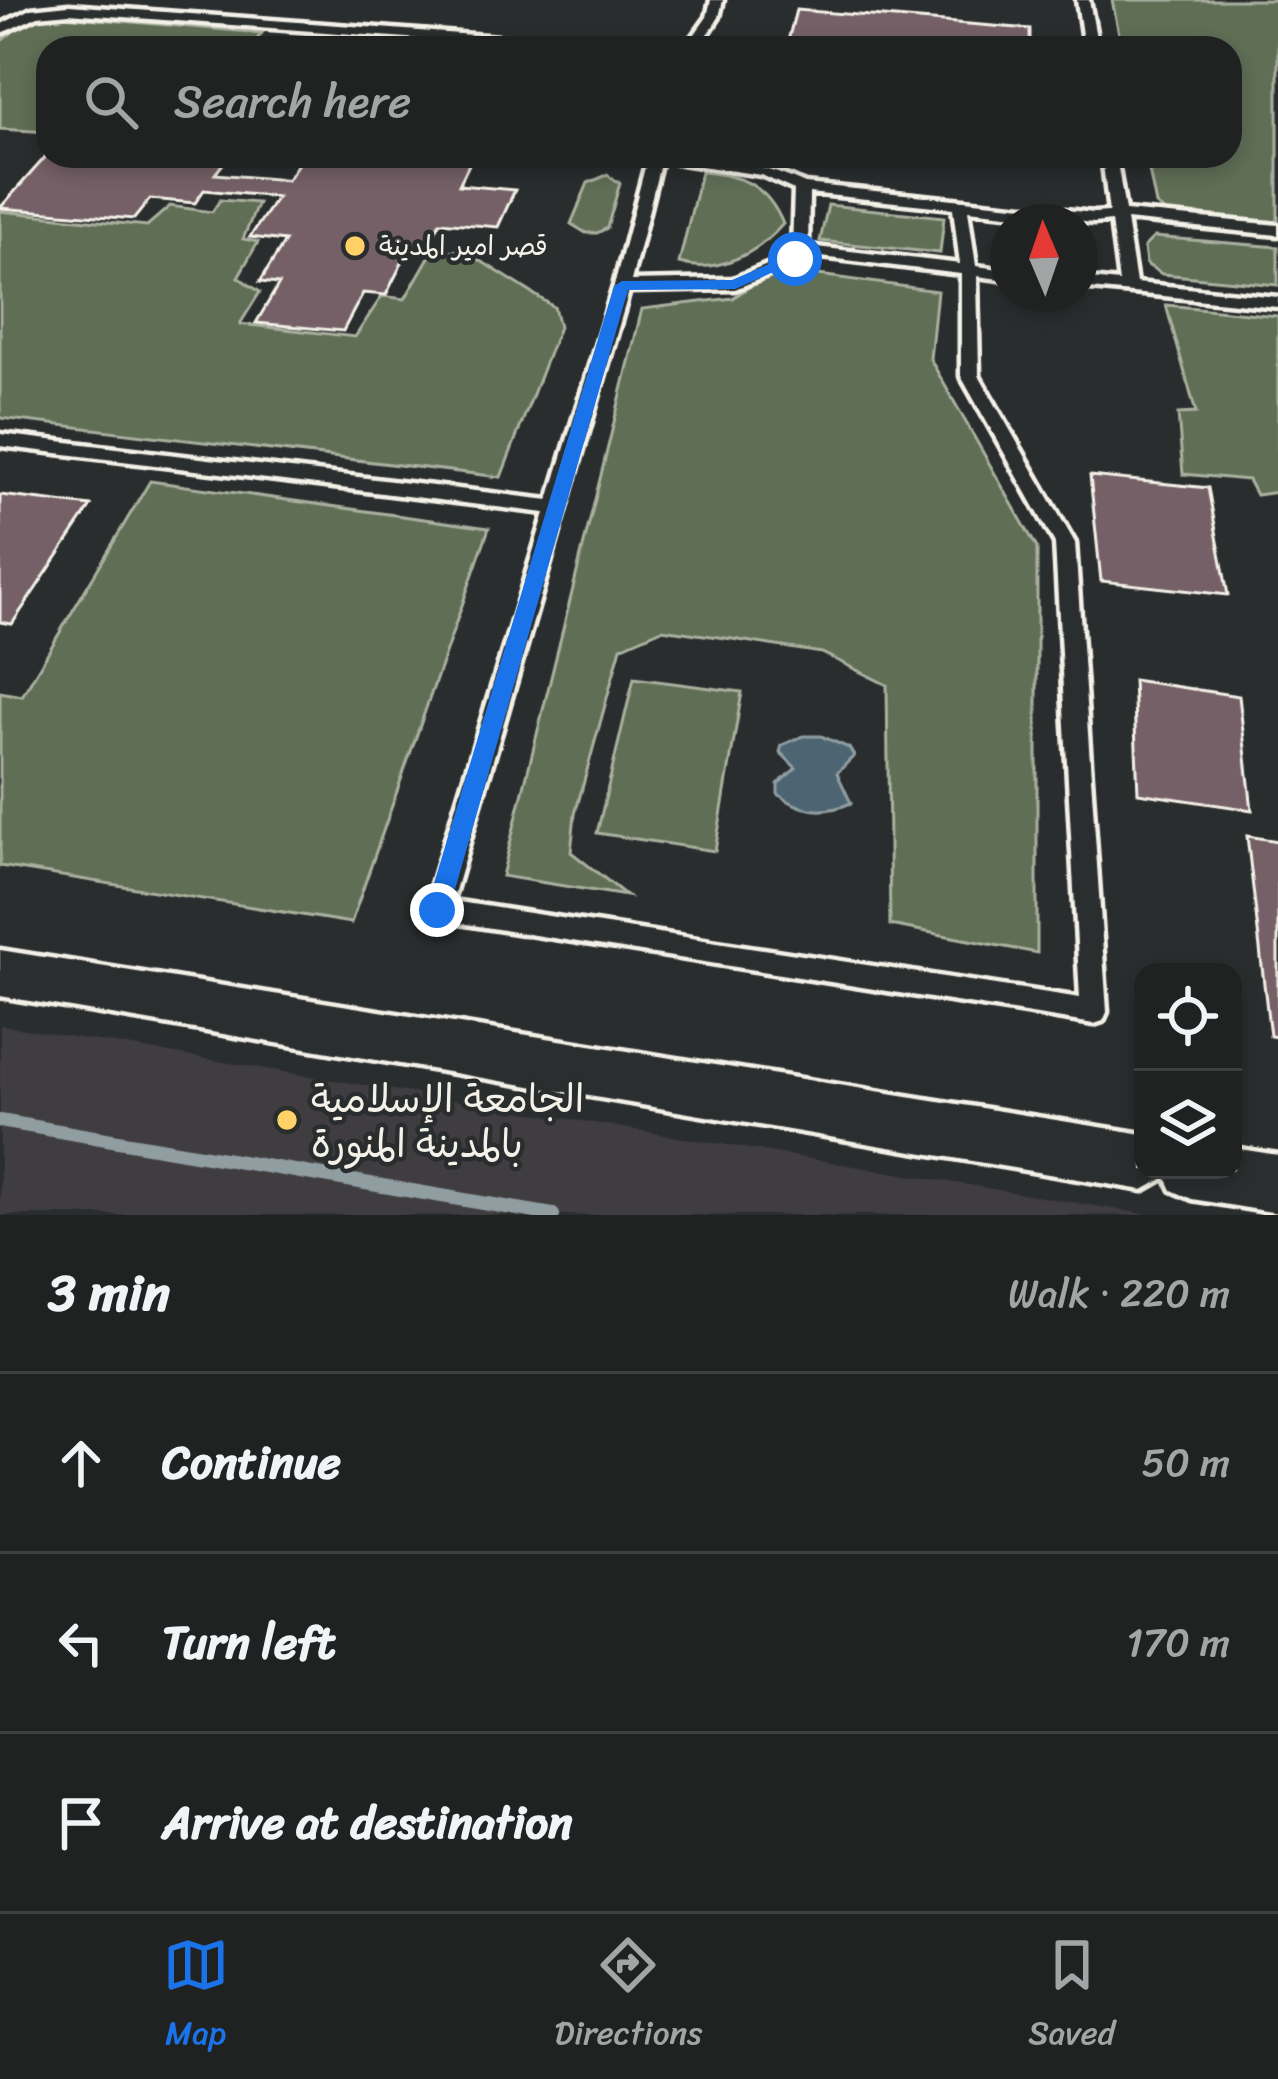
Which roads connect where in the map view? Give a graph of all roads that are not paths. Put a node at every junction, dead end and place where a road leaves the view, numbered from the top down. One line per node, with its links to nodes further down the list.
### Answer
1 (717, 0): 5 (lane)
2 (1083, 0): 6 (lane)
3 (0, 30): 4 (lane)
4 (433, 36)
5 (700, 36)
6 (1089, 36)
7 (655, 168): 18 (lane)
8 (743, 168): 10 (lane)
9 (1111, 168): 12 (lane)
10 (802, 188): 11 (lane); 14 (lane)
11 (960, 205): 12 (lane); 15 (lane)
12 (1119, 215): 13 (lane); 19 (lane)
13 (1278, 230)
14 (800, 250): 15 (lane); 18 (lane)
15 (968, 271): 16 (lane); 22 (lane)
16 (990, 273)
17 (1098, 285): 19 (lane)
18 (622, 286): 22 (lane)
19 (1128, 289): 20 (lane)
20 (1278, 302)
21 (0, 440): 22 (lane)
22 (553, 507)
23 (0, 973): 24 (street)
24 (1134, 1161)
25 (1242, 1178): 26 (street)
26 (1278, 1184)

